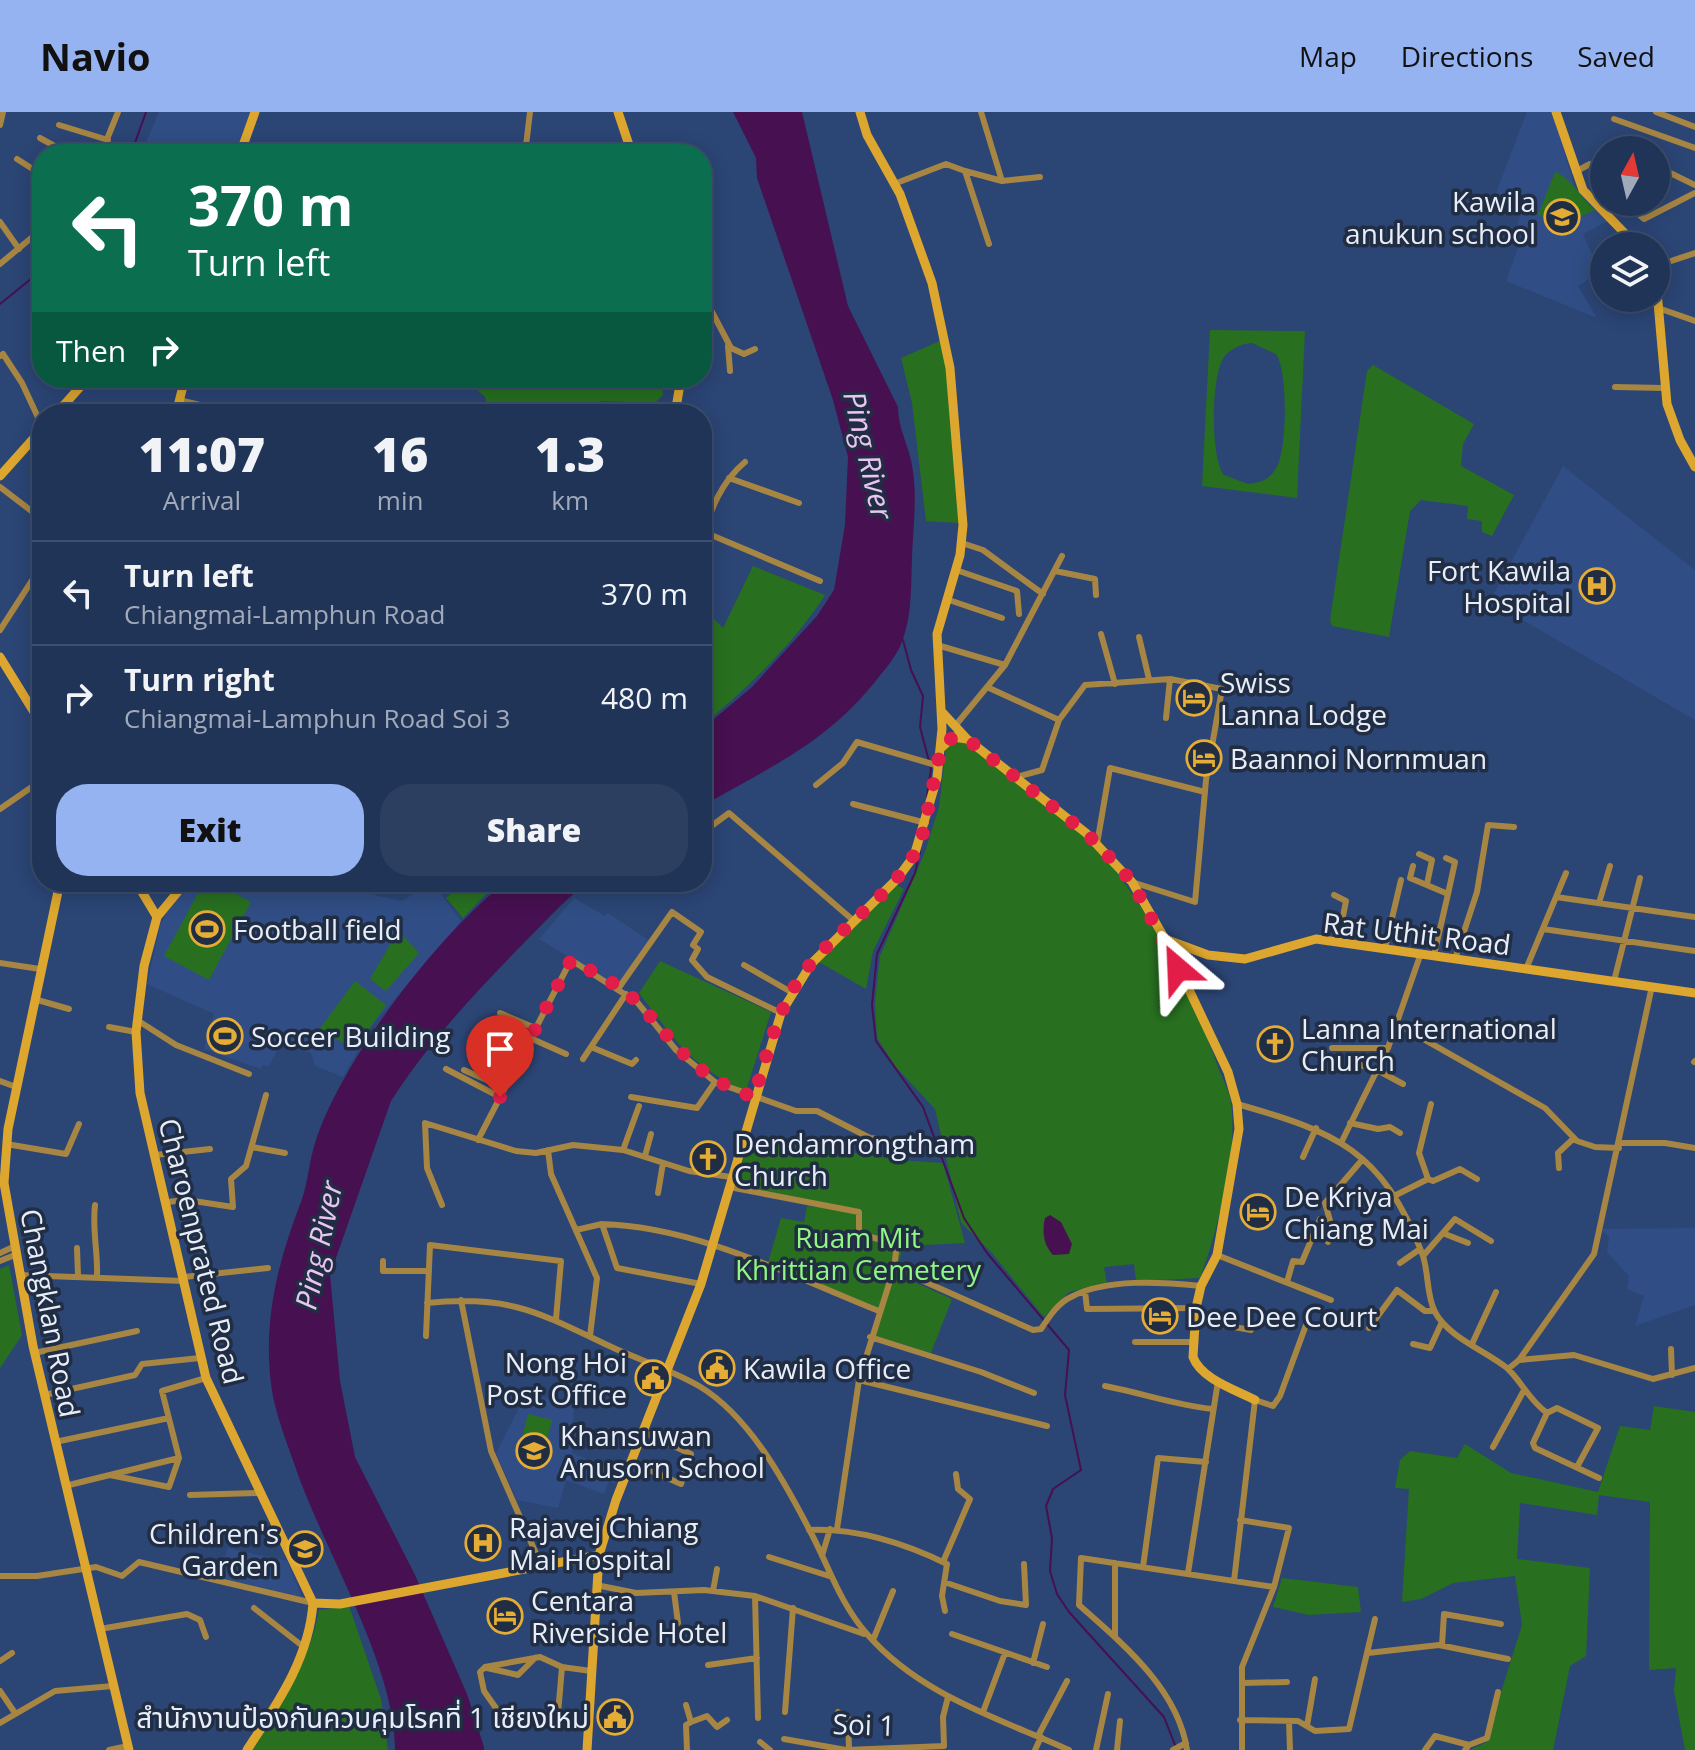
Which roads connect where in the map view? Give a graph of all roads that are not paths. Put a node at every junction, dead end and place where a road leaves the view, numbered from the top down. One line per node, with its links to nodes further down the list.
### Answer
1 (3, 112): 11 (street)
2 (118, 112): 15 (street)
3 (255, 112): 18 (street)
4 (530, 112): 19 (street)
5 (618, 112): 20 (street)
6 (860, 112): 30 (street)
7 (981, 112): 29 (street)
8 (1556, 112): 26 (street)
9 (1656, 112): 13 (street)
10 (1614, 119): 21 (street)
11 (0, 125)
12 (59, 125): 15 (street)
13 (1695, 127)
14 (40, 138): 16 (street)
15 (108, 140): 17 (street)
16 (51, 144)
17 (106, 144)
18 (244, 144)
19 (526, 144)
20 (629, 144)
21 (1695, 148)
22 (17, 159): 24 (street)
23 (1590, 164): 26 (street)
24 (32, 169)
25 (965, 171): 29 (street); 30 (street); 37 (street)
26 (1575, 172): 35 (street)
27 (1670, 173): 31 (street)
28 (1040, 177): 29 (street)
29 (1002, 181)
30 (894, 184): 66 (street)
31 (1695, 185)
32 (1695, 193): 33 (street)
33 (1670, 206)
34 (0, 222): 38 (street)
35 (1624, 232)
36 (32, 238): 38 (street)
37 (989, 244)
38 (19, 249): 41 (street)
39 (1695, 253): 40 (street)
40 (1670, 261)
41 (0, 264)
42 (712, 312): 46 (street)
43 (1661, 312): 52 (street)
44 (1670, 312): 45 (street)
45 (1695, 321)
46 (728, 343): 47 (street); 49 (street)
47 (755, 349)
48 (2, 355): 54 (street)
49 (730, 371)
50 (1615, 387): 52 (street)
51 (79, 388): 53 (street)
52 (1664, 388): 57 (street)
53 (65, 404)
54 (32, 406)
55 (32, 439): 58 (street)
56 (745, 462): 59 (street)
57 (1695, 467)
58 (0, 476)
59 (729, 478): 61 (street); 62 (street)
60 (0, 487): 64 (street)
61 (714, 502): 63 (street)
62 (799, 503)
63 (712, 508)
64 (32, 511)
65 (712, 539): 71 (street)
66 (962, 543): 68 (street); 72 (street)
67 (1062, 556): 69 (street)
68 (956, 570): 74 (street); 75 (street)
69 (1055, 571): 72 (street); 73 (street)
70 (32, 580): 77 (street)
71 (820, 581)
72 (1043, 594): 82 (street)
73 (1096, 595)
74 (946, 599): 76 (street); 80 (street)
75 (1019, 614)
76 (1002, 618)
77 (0, 630)
78 (1101, 634): 85 (street)
79 (1139, 637): 83 (street)
80 (937, 645): 82 (street); 88 (street)
81 (0, 657): 87 (street)
82 (1005, 665): 86 (street)
83 (1149, 679): 84 (street); 85 (street)
84 (1170, 679): 89 (street); 98 (street)
85 (1115, 684): 90 (street)
86 (987, 687): 90 (street); 91 (street)
87 (32, 709)
88 (942, 712): 91 (street); 93 (street)
89 (1166, 718)
90 (1059, 720): 95 (street)
91 (955, 726): 92 (street)
92 (967, 739): 93 (street); 95 (street)
93 (941, 748): 94 (street)
94 (934, 766): 96 (street); 101 (street)
95 (1016, 777): 104 (street)
96 (816, 785)
97 (32, 787): 100 (street)
98 (1205, 792): 104 (street); 112 (street)
99 (853, 804): 101 (street)
100 (0, 809)
101 (926, 823): 124 (street)
102 (712, 826): 124 (street)
103 (1514, 827): 133 (street)
104 (1097, 844): 112 (street)
105 (1419, 854): 113 (street)
106 (1446, 858): 117 (street)
107 (1413, 866): 113 (street)
108 (1610, 866): 120 (street)
109 (1566, 873): 119 (street)
110 (1640, 878): 121 (street)
111 (1401, 880): 129 (street)
112 (1132, 882): 126 (street)
113 (1427, 884): 117 (street)
114 (58, 892): 136 (street, Changklan Road)
115 (142, 892): 122 (street)
116 (178, 892): 122 (street, Charoenprated Road)
117 (1448, 894): 132 (street)
118 (1334, 895): 128 (street)
119 (1556, 897): 120 (street); 125 (street)
120 (1599, 903): 121 (street)
121 (1632, 909): 123 (street); 127 (street)
122 (157, 917): 148 (street, Charoenprated Road)
123 (1695, 917)
124 (854, 921): 141 (street)
125 (1543, 929): 127 (street); 137 (street)
126 (1165, 939): 128 (street, Rat Uthit Road); 174 (street)
127 (1622, 940): 130 (street); 138 (street)
128 (1338, 942): 129 (street, Rat Uthit Road)
129 (1385, 948): 131 (street, Rat Uthit Road)
130 (1695, 951)
131 (1421, 953): 132 (street, Rat Uthit Road); 149 (street)
132 (1434, 955): 133 (street, Rat Uthit Road)
133 (1455, 959): 137 (street, Rat Uthit Road)
134 (0, 963): 136 (street)
135 (744, 965): 141 (street)
136 (40, 969): 144 (street, Changklan Road)
137 (1526, 969): 138 (street, Rat Uthit Road)
138 (1614, 981): 139 (street, Rat Uthit Road)
139 (1652, 986): 142 (street, Rat Uthit Road); 187 (street)
140 (618, 989): 143 (street); 147 (street); 151 (street)
141 (791, 992): 147 (street)
142 (1695, 993)
143 (626, 994): 154 (street); 166 (street)
144 (33, 999): 145 (street); 168 (street, Changklan Road)
145 (69, 1009)
146 (500, 1013): 151 (street)
147 (781, 1013): 173 (street)
148 (137, 1020): 152 (street, Charoenprated Road); 164 (street)
149 (1395, 1023): 156 (street); 182 (street)
150 (109, 1027): 152 (street)
151 (535, 1028): 153 (street)
152 (136, 1032): 194 (street, Charoenprated Road)
153 (530, 1038): 157 (street); 169 (street)
154 (591, 1047): 158 (street); 159 (street)
155 (1332, 1048): 156 (street)
156 (1388, 1048): 163 (street)
157 (566, 1054)
158 (583, 1059)
159 (636, 1060)
160 (1350, 1062): 163 (street)
161 (446, 1069): 171 (street)
162 (464, 1070): 169 (street)
163 (1377, 1070): 167 (street); 177 (street)
164 (249, 1074)
165 (0, 1081): 168 (street)
166 (715, 1082): 172 (street); 173 (street)
167 (1403, 1084)
168 (16, 1087): 186 (street, Changklan Road)
169 (505, 1088): 171 (street)
170 (266, 1095): 188 (street)
171 (500, 1097): 183 (street)
172 (631, 1097)
173 (754, 1097): 184 (street); 202 (street)
174 (1237, 1104): 179 (street); 220 (street)
175 (1431, 1104): 200 (street)
176 (639, 1106): 192 (street)
177 (1350, 1123): 180 (street); 185 (street)
178 (79, 1124): 186 (street)
179 (1316, 1128): 185 (street); 196 (street)
180 (1400, 1133)
181 (651, 1134): 195 (street)
182 (1574, 1138): 187 (street); 199 (street)
183 (478, 1140): 191 (street); 207 (street)
184 (888, 1140)
185 (1342, 1141): 197 (street)
186 (6, 1144): 217 (street, Changklan Road)
187 (1620, 1146): 189 (street); 259 (street)
188 (252, 1147): 193 (street); 205 (street)
189 (1695, 1148)
190 (210, 1149): 194 (street)
191 (548, 1150): 192 (street); 210 (street)
192 (623, 1150): 195 (street)
193 (285, 1153)
194 (155, 1155): 205 (street, Charoenprated Road)
195 (645, 1156): 198 (street)
196 (1303, 1157)
197 (1362, 1160): 204 (street); 213 (street)
198 (663, 1163): 202 (street); 203 (street)
199 (1559, 1168)
200 (1428, 1179): 201 (street); 204 (street)
201 (1477, 1179)
202 (730, 1182): 215 (street); 225 (street)
203 (658, 1193)
204 (1394, 1196): 218 (street)
205 (167, 1202): 230 (street, Charoenprated Road)
206 (95, 1205): 229 (street)
207 (442, 1205)
208 (1320, 1219): 231 (street)
209 (602, 1224): 210 (street); 215 (street); 232 (street)
210 (576, 1230): 250 (street)
211 (1445, 1234): 212 (street); 214 (street); 218 (street)
212 (1491, 1241)
213 (1328, 1242)
214 (1468, 1243)
215 (713, 1245): 232 (street); 240 (street)
216 (77, 1248): 228 (street)
217 (14, 1251): 219 (street); 221 (street); 227 (street, Changklan Road)
218 (1422, 1252): 223 (street); 241 (street)
219 (0, 1253)
220 (1217, 1255): 231 (street); 233 (street)
221 (0, 1261)
222 (383, 1261): 226 (street)
223 (1400, 1263)
224 (268, 1268): 230 (street)
225 (894, 1268): 234 (street); 240 (street)
226 (429, 1271): 238 (street); 242 (street)
227 (19, 1275): 228 (street); 257 (street, Changklan Road)
228 (78, 1275): 229 (street)
229 (97, 1276): 230 (street)
230 (184, 1279): 258 (street, Charoenprated Road)
231 (1287, 1282): 237 (street)
232 (701, 1284): 262 (street)
233 (1201, 1286): 234 (street); 239 (street)
234 (1085, 1291): 239 (street)
235 (1496, 1292): 255 (street)
236 (461, 1300): 238 (street); 242 (street); 300 (street)
237 (1331, 1300)
238 (427, 1303): 249 (street)
239 (1196, 1308): 243 (street)
240 (879, 1311): 251 (street)
241 (1434, 1311): 244 (street); 246 (street)
242 (556, 1319): 250 (street)
243 (1194, 1320): 247 (street); 253 (street)
244 (1442, 1322): 254 (street); 255 (street)
245 (1306, 1325): 271 (street)
246 (1369, 1328)
247 (1251, 1330)
248 (137, 1331): 257 (street)
249 (426, 1336)
250 (590, 1336): 262 (street)
251 (870, 1337): 265 (street); 269 (street)
252 (1135, 1342): 253 (street)
253 (1193, 1342): 266 (street)
254 (1413, 1344)
255 (1472, 1344): 261 (street)
256 (1671, 1349): 263 (street)
257 (34, 1353): 270 (street, Changklan Road)
258 (200, 1358): 264 (street, Charoenprated Road); 270 (street)
259 (1519, 1360): 261 (street); 263 (street)
260 (1695, 1368): 263 (street)
261 (1508, 1369): 268 (street)
262 (666, 1372): 276 (street); 291 (street)
263 (1672, 1375)
264 (206, 1378): 274 (street); 287 (street, Charoenprated Road)
265 (859, 1380): 275 (street); 290 (street)
266 (1218, 1381): 271 (street); 272 (street)
267 (1105, 1386): 272 (street)
268 (1523, 1392): 273 (street); 278 (street)
269 (1034, 1393)
270 (44, 1395): 277 (street, Changklan Road)
271 (1255, 1400): 289 (street)
272 (1213, 1409): 281 (street)
273 (1547, 1413): 282 (street); 282 (street)
274 (169, 1418): 277 (street); 279 (street)
275 (1047, 1426)
276 (643, 1432): 280 (street); 280 (street)
277 (55, 1442): 286 (street, Changklan Road)
278 (1493, 1447)
279 (179, 1458): 284 (street); 284 (street)
280 (631, 1462): 292 (street)
281 (1206, 1462): 301 (street); 304 (street)
282 (1577, 1467): 285 (street)
283 (956, 1474): 297 (street)
284 (110, 1475): 286 (street)
285 (1599, 1478)
286 (65, 1486): 302 (street, Changklan Road)
287 (259, 1493): 288 (street); 315 (street, Charoenprated Road)
288 (190, 1495)
289 (1240, 1520): 307 (street); 310 (street)
290 (834, 1529): 291 (street); 295 (street); 297 (street)
291 (809, 1530): 295 (street)
292 (603, 1542): 293 (street); 296 (street)
293 (599, 1555): 296 (street); 309 (street)
294 (769, 1557): 306 (street)
295 (822, 1557): 306 (street)
296 (581, 1558): 300 (street); 309 (street)
297 (945, 1563): 308 (street)
298 (1115, 1563): 301 (street); 328 (street); 328 (street)
299 (1024, 1564): 308 (street)
300 (541, 1565): 315 (street)
301 (1143, 1567): 304 (street)
302 (86, 1568): 305 (street); 315 (street); 325 (street, Changklan Road)
303 (717, 1569): 311 (street)
304 (1188, 1573): 307 (street)
305 (0, 1576)
306 (829, 1576): 316 (street)
307 (1234, 1581): 310 (street)
308 (944, 1582): 319 (street)
309 (596, 1585): 313 (street); 344 (street)
310 (1274, 1587): 348 (street)
311 (713, 1591): 313 (street); 314 (street)
312 (893, 1591): 329 (street)
313 (674, 1592): 321 (street)
314 (755, 1596): 318 (street); 336 (street)
315 (313, 1603): 331 (street)
316 (845, 1606): 322 (street); 329 (street)
317 (254, 1608): 331 (street)
318 (793, 1608): 322 (street); 355 (street)
319 (945, 1611)
320 (1375, 1619): 334 (street)
321 (678, 1623)
322 (834, 1623): 329 (street)
323 (1043, 1624): 339 (street)
324 (1501, 1624): 330 (street)
325 (100, 1629): 327 (street); 349 (street, Changklan Road)
326 (952, 1634): 333 (street)
327 (206, 1637)
328 (1115, 1637): 372 (street)
329 (870, 1638): 353 (street)
330 (1442, 1645): 334 (street); 337 (street)
331 (305, 1648): 378 (street)
332 (12, 1653): 338 (street)
333 (1005, 1653): 339 (street); 357 (street)
334 (1368, 1653): 366 (street)
335 (535, 1658): 341 (street); 341 (street); 342 (street)
336 (757, 1658): 340 (street); 359 (street)
337 (1508, 1659)
338 (0, 1661)
339 (1033, 1663): 343 (street)
340 (708, 1665)
341 (485, 1667): 342 (street)
342 (562, 1667): 344 (street)
343 (1047, 1667)
344 (591, 1671): 379 (street)
345 (1315, 1679): 366 (street)
346 (1067, 1681): 369 (street)
347 (1287, 1682): 348 (street)
348 (1242, 1683): 361 (street)
349 (113, 1686): 358 (street); 374 (street, Changklan Road)
350 (0, 1691): 358 (street)
351 (1498, 1692): 373 (street)
352 (1108, 1694): 385 (street)
353 (948, 1697): 357 (street); 375 (street)
354 (686, 1705): 364 (street)
355 (785, 1712)
356 (838, 1712): 382 (street)
357 (983, 1712): 369 (street)
358 (15, 1713): 365 (street)
359 (758, 1718)
360 (727, 1720): 367 (street)
361 (1240, 1720): 363 (street); 387 (street)
362 (1120, 1721): 386 (street)
363 (1289, 1721): 366 (street); 388 (street)
364 (691, 1722): 367 (street); 380 (street)
365 (0, 1723)
366 (1307, 1726)
367 (717, 1727): 368 (street)
368 (724, 1736)
369 (1040, 1737): 383 (street); 384 (street)
370 (784, 1739): 382 (street, Soi 1)
371 (760, 1742): 381 (street)
372 (1186, 1747): 376 (street)
373 (1467, 1747): 389 (street)
374 (129, 1748): 377 (street)
375 (944, 1748): 382 (street, Soi 1)
376 (1175, 1749)
377 (109, 1750)
378 (247, 1750)
379 (587, 1750)
380 (687, 1750)
381 (770, 1750)
382 (847, 1750)
383 (1035, 1750)
384 (1069, 1750)
385 (1096, 1750)
386 (1117, 1750)
387 (1242, 1750)
388 (1290, 1750)
389 (1425, 1750)

